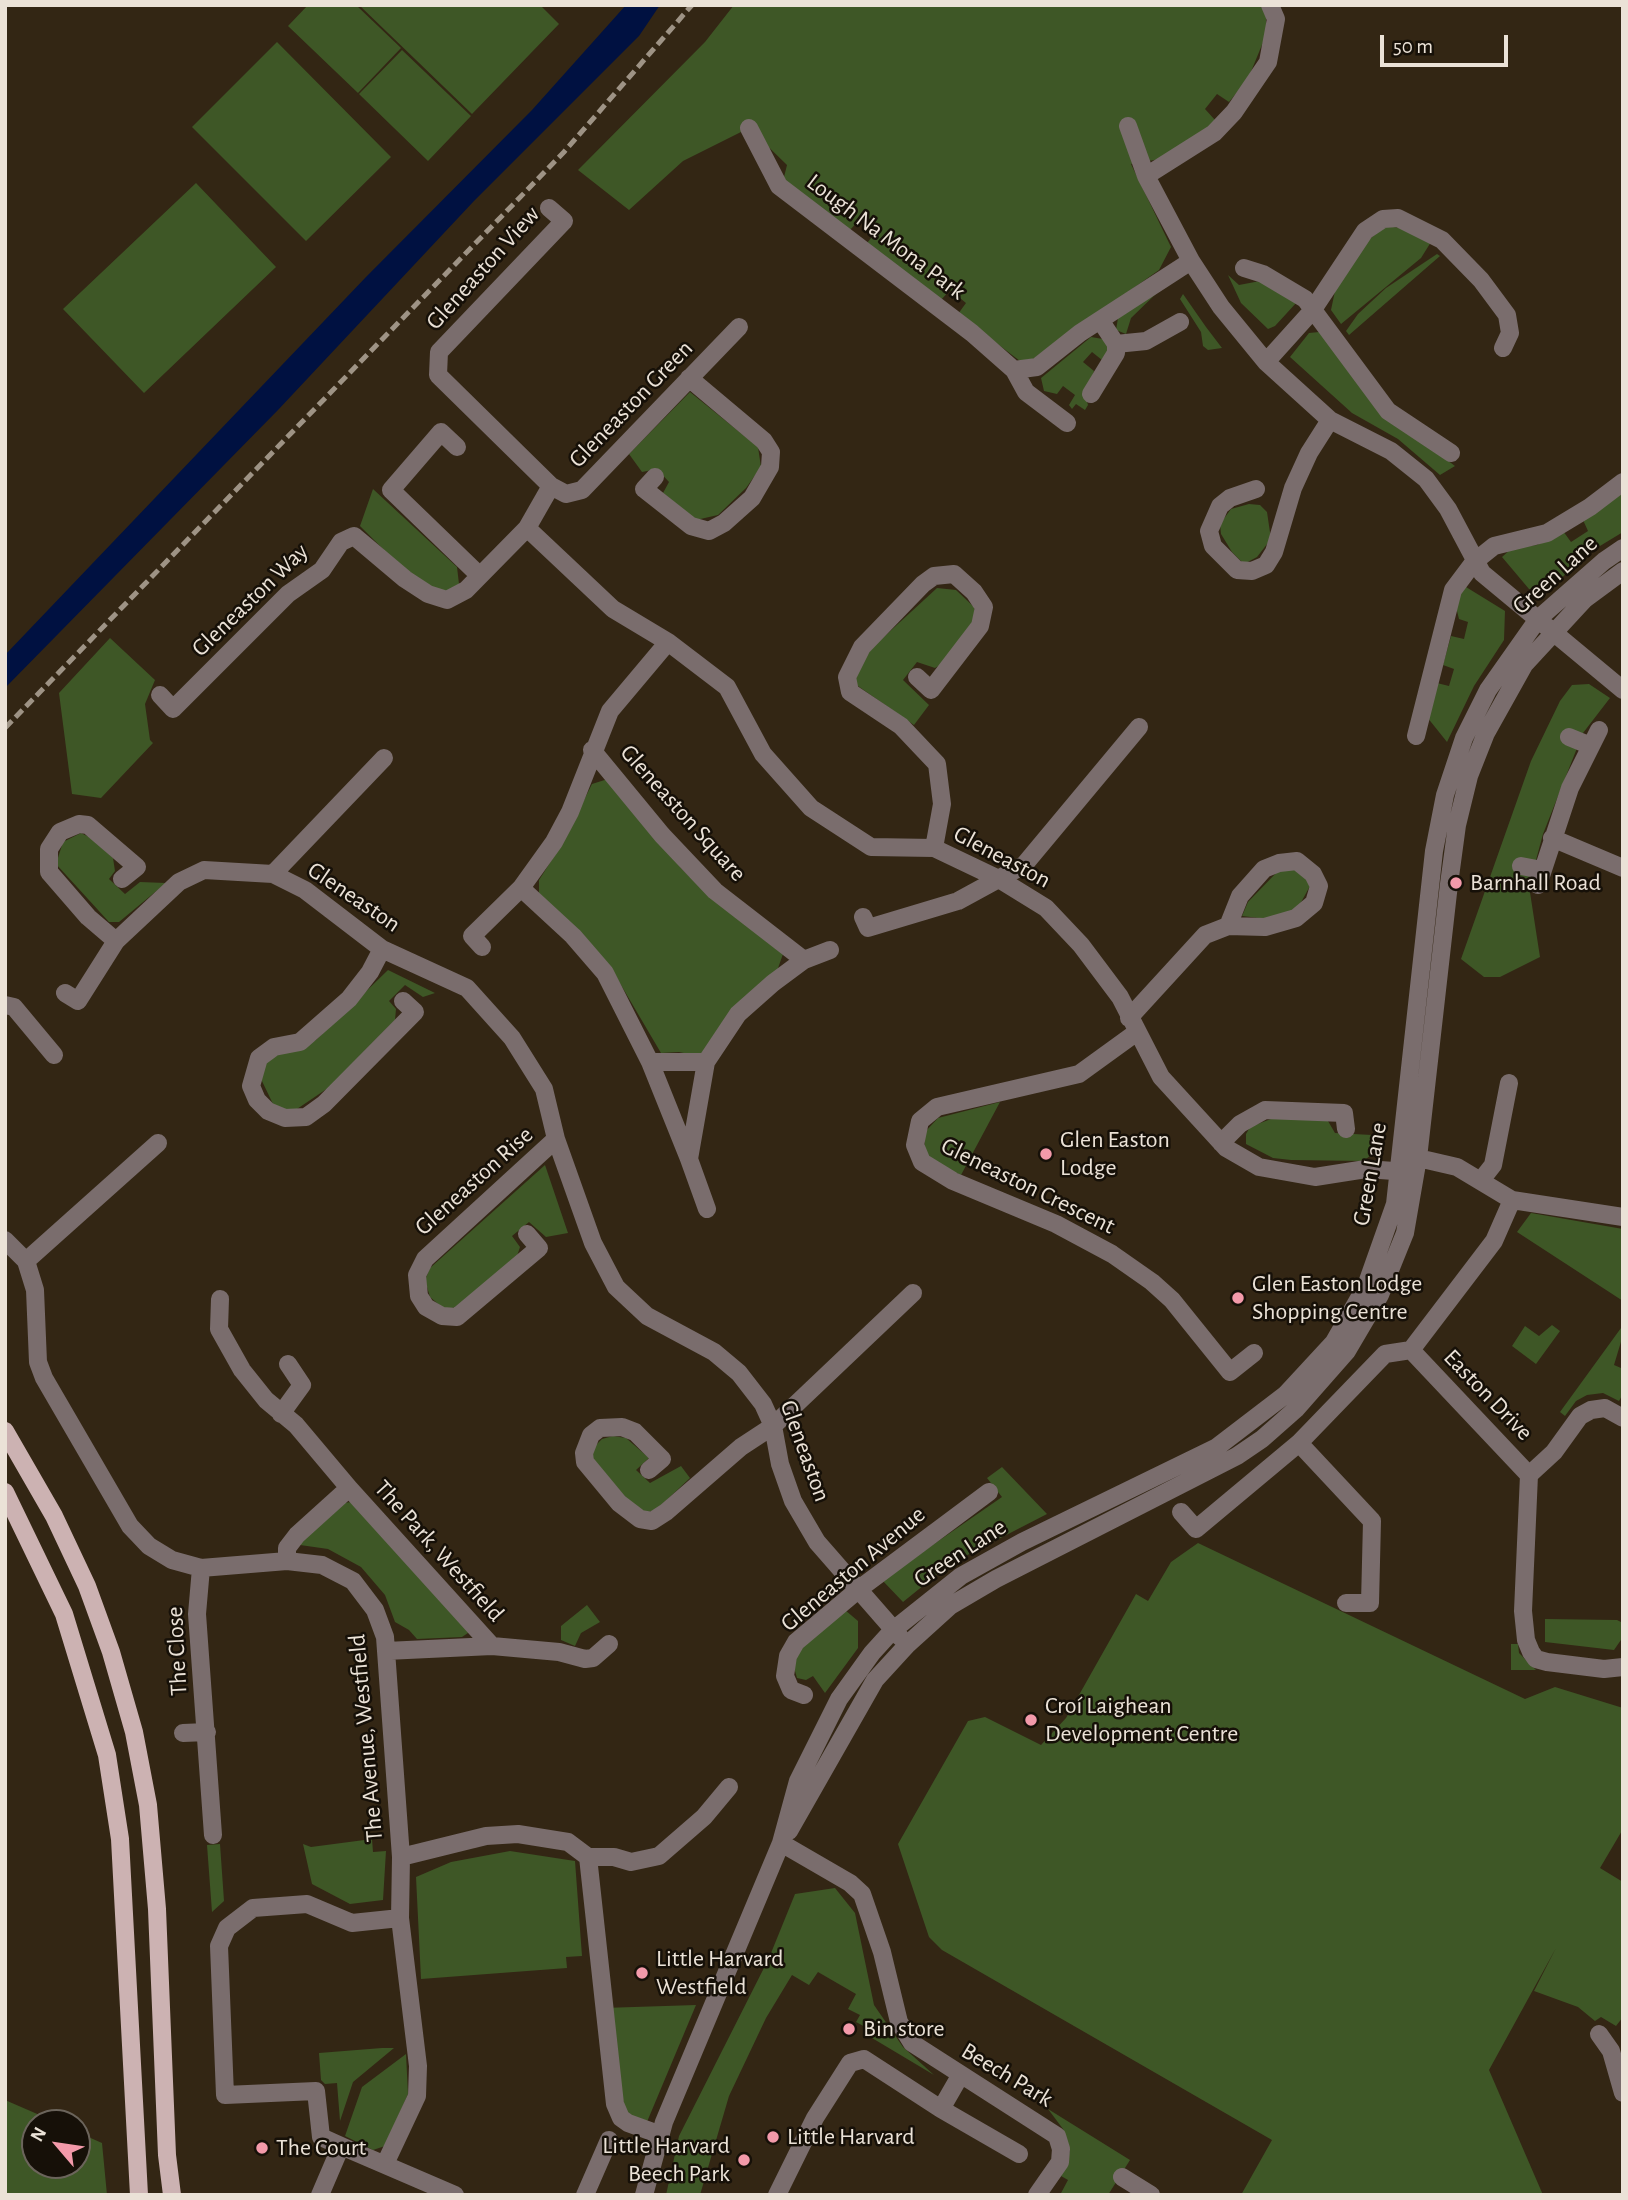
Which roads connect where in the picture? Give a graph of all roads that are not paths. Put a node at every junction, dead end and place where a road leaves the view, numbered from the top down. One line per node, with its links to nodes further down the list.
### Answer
1 (1270, 5): 4 (street)
2 (1128, 126): 4 (street)
3 (749, 128): 15 (street, Lough Na Mona Park)
4 (1146, 176): 6 (street)
5 (549, 208): 24 (street, Gleneaston View)
6 (1191, 261): 9 (street); 14 (street)
7 (1244, 268): 8 (street)
8 (1312, 311): 13 (street); 14 (street); 21 (street)
9 (1100, 320): 12 (street); 15 (street)
10 (1180, 322): 12 (street)
11 (739, 327): 16 (street, Gleneaston Green)
12 (1116, 344): 17 (street)
13 (1503, 348)
14 (1266, 362): 18 (street)
15 (1014, 370): 19 (street, Lough Na Mona Park)
16 (689, 378): 22 (street); 24 (street, Gleneaston Green)
17 (1091, 394)
18 (1330, 421): 25 (street); 28 (street)
19 (1067, 423)
20 (457, 447): 31 (street)
21 (1451, 453)
22 (655, 477)
23 (1623, 482): 28 (street)
24 (551, 486): 26 (street)
25 (1256, 489)
26 (527, 528): 31 (street, Gleneaston Way); 34 (street, Gleneaston)
27 (1623, 548): 32 (street, Green Lane)
28 (1474, 562): 32 (street); 39 (street)
29 (1623, 565): 32 (street)
30 (1623, 571): 33 (street, Green Lane)
31 (480, 575): 37 (street, Gleneaston Way)
32 (1538, 619): 33 (street); 41 (street, Green Lane)
33 (1553, 633): 36 (street); 41 (street); 59 (street, Green Lane)
34 (668, 642): 42 (street, Gleneaston Square); 45 (street, Gleneaston)
35 (917, 677): 45 (street)
36 (1623, 691)
37 (160, 695)
38 (1139, 727): 50 (street)
39 (1416, 736)
40 (1569, 737): 44 (street)
41 (1464, 738): 64 (street, Green Lane)
42 (592, 750): 51 (street, Gleneaston Square); 58 (street, Gleneaston Square)
43 (384, 758): 48 (street)
44 (1552, 838): 46 (street); 47 (street)
45 (934, 848): 50 (street, Gleneaston)
46 (1521, 866)
47 (1623, 868)
48 (273, 874): 54 (street); 56 (street, Gleneaston)
49 (122, 879): 54 (street)
50 (999, 879): 52 (street); 63 (street, Gleneaston)
51 (521, 888): 55 (street, Gleneaston Square); 66 (street)
52 (863, 917)
53 (1228, 926): 53 (street); 63 (street)
54 (116, 941): 60 (street)
55 (482, 947)
56 (382, 949): 61 (street); 71 (street, Gleneaston)
57 (830, 950): 58 (street)
58 (804, 960): 67 (street)
59 (1441, 968): 64 (street); 68 (street, Green Lane)
60 (65, 993)
61 (403, 1001)
62 (5, 1005): 65 (street)
63 (1133, 1025): 73 (street, Gleneaston); 88 (street, Gleneaston Crescent)
64 (1414, 1029): 76 (street, Green Lane)
65 (54, 1055)
66 (650, 1062): 67 (street); 75 (street)
67 (706, 1062): 75 (street)
68 (1428, 1072): 74 (street, Green Lane); 76 (street)
69 (1508, 1083): 77 (street)
70 (1346, 1129): 73 (street)
71 (556, 1139): 81 (street, Gleneaston Rise); 92 (street, Gleneaston)
72 (158, 1143): 83 (street)
73 (1222, 1143): 76 (street, Gleneaston)
74 (1418, 1158): 76 (street, Gleneaston); 77 (street); 84 (street); 95 (street, Green Lane)
75 (689, 1159): 79 (street)
76 (1399, 1169): 84 (street, Green Lane)
77 (1482, 1180): 78 (street)
78 (1512, 1200): 80 (street); 87 (street)
79 (707, 1209)
80 (1623, 1217)
81 (527, 1234)
82 (5, 1240): 83 (street)
83 (26, 1261): 104 (street, The Avenue, Westfield)
84 (1366, 1286): 99 (street, Green Lane)
85 (913, 1293): 92 (street)
86 (220, 1299): 90 (street, The Park, Westfield)
87 (1411, 1350): 94 (street); 97 (street, Easton Drive)
88 (1254, 1353)
89 (288, 1364): 90 (street)
90 (281, 1414): 98 (street, The Park, Westfield)
91 (1623, 1418): 97 (street)
92 (773, 1426): 96 (street); 106 (street, Gleneaston)
93 (5, 1431): 135 (main road)
94 (1299, 1443): 102 (street); 107 (street)
95 (1237, 1456): 99 (street); 105 (street, Green Lane)
96 (649, 1470)
97 (1529, 1475): 113 (street)
98 (349, 1488): 103 (street, The Park, Westfield); 111 (street, The Park, Westfield)
99 (1130, 1491): 108 (street, Green Lane)
100 (5, 1492): 134 (main road)
101 (989, 1492): 106 (street, Gleneaston Avenue)
102 (1181, 1511)
103 (287, 1561): 104 (street, The Avenue, Westfield); 112 (street, The Avenue, Westfield)
104 (201, 1568): 115 (street, The Close)
105 (996, 1579): 108 (street); 110 (street, Green Lane)
106 (859, 1589): 108 (street, Gleneaston); 114 (street, Gleneaston Avenue)
107 (1346, 1603)
108 (892, 1631): 110 (street, Gleneaston); 119 (street, Green Lane)
109 (609, 1644): 111 (street, The Park, Westfield)
110 (908, 1644): 119 (street, Green Lane)
111 (492, 1646): 112 (street, The Park, Westfield)
112 (386, 1651): 120 (street, The Avenue, Westfield)
113 (1623, 1667)
114 (804, 1695)
115 (207, 1732): 116 (street); 118 (street, The Close)
116 (183, 1733)
117 (729, 1787): 121 (street, The Avenue, Westfield)
118 (214, 1835)
119 (781, 1843): 125 (street, Beech Park); 128 (street, Green Lane)
120 (401, 1857): 121 (street, The Avenue, Westfield); 122 (street)
121 (588, 1857): 128 (street)
122 (400, 1918): 130 (street); 132 (street)
123 (1599, 2034): 124 (street)
124 (1617, 2046): 126 (street)
125 (960, 2076): 127 (street); 141 (street, Beech Park)
126 (1623, 2093)
127 (941, 2109): 131 (street); 140 (street)
128 (661, 2135): 139 (street, Green Lane)
129 (609, 2140): 138 (street)
130 (341, 2146): 132 (street); 136 (street)
131 (1019, 2154)
132 (385, 2164): 137 (street)
133 (1122, 2177): 142 (street)
134 (139, 2195)
135 (172, 2195)
136 (320, 2195)
137 (454, 2195)
138 (585, 2195)
139 (644, 2195)
140 (777, 2195)
141 (1037, 2195)
142 (1151, 2195)

